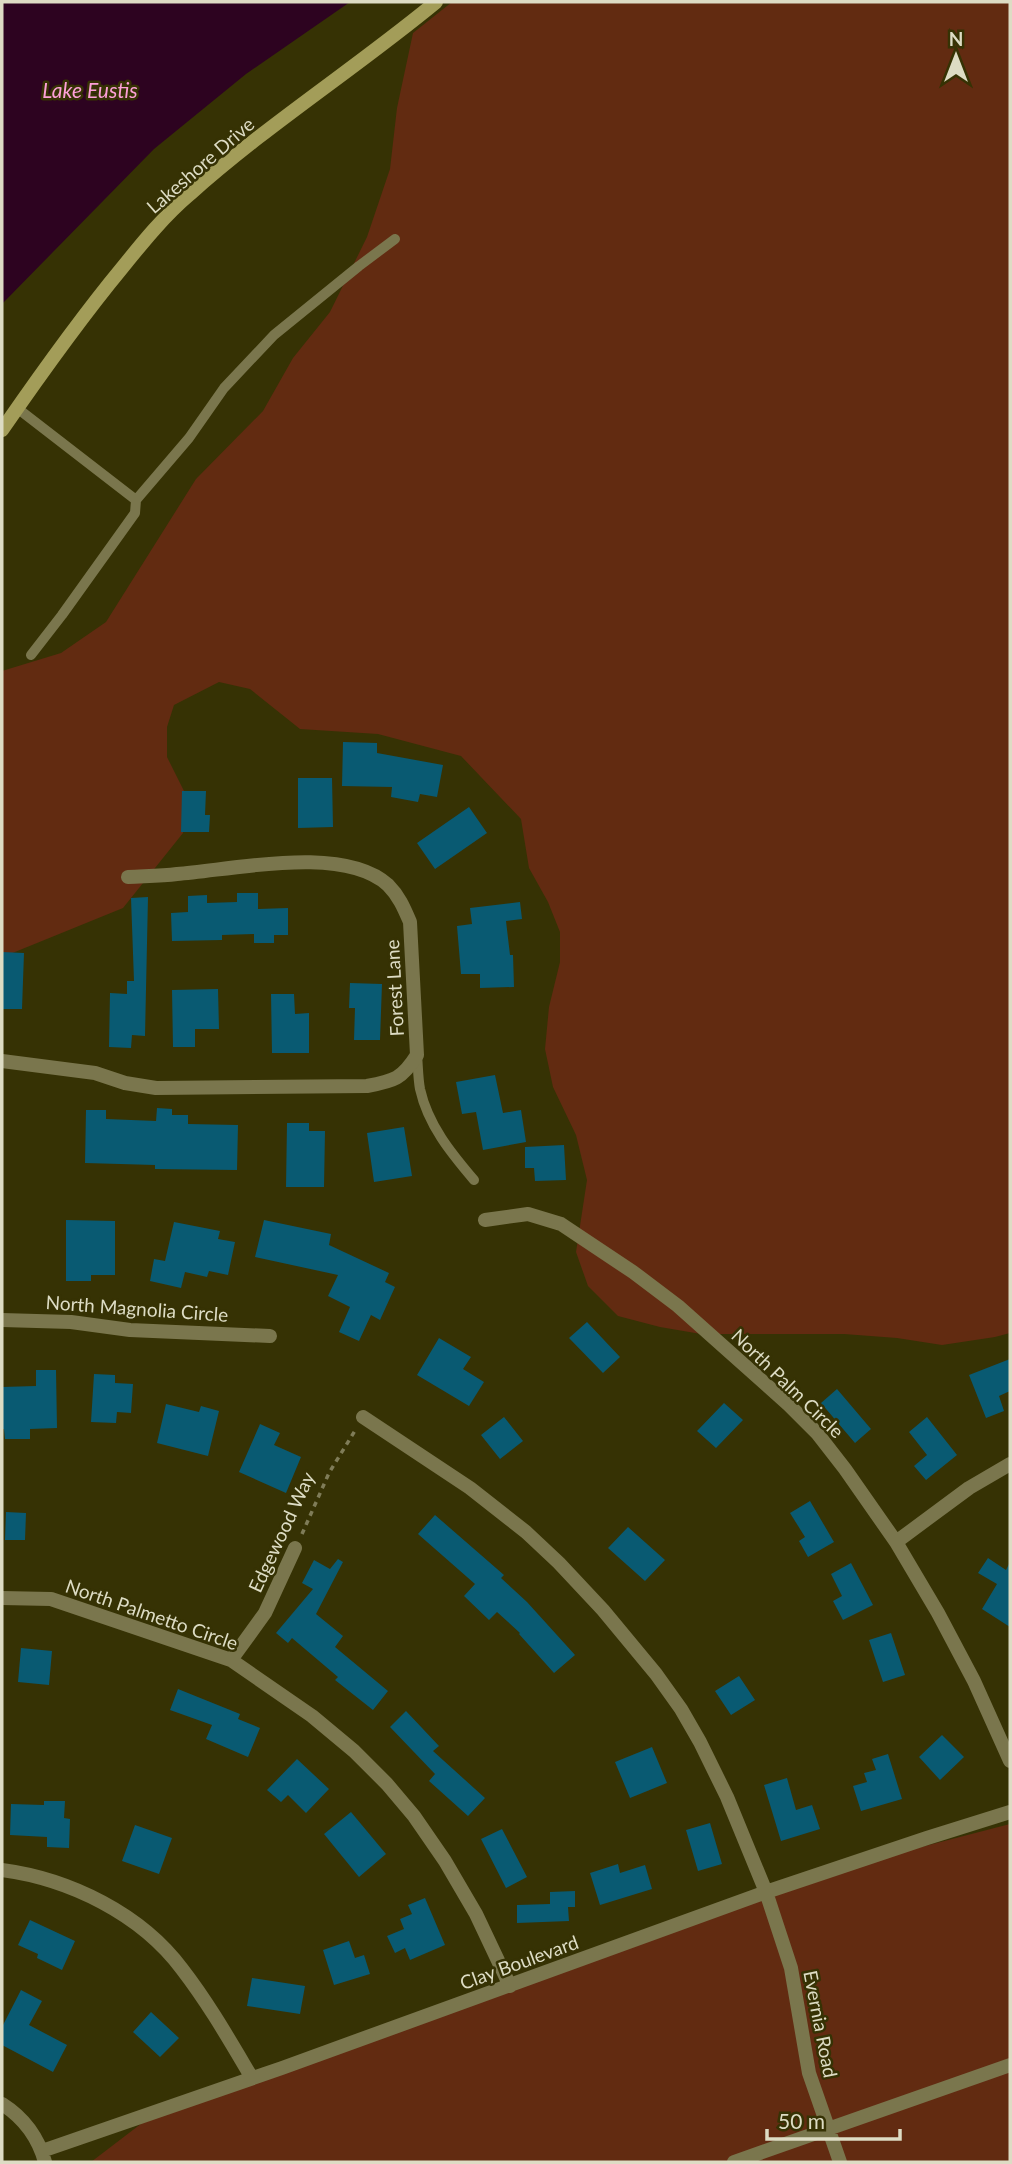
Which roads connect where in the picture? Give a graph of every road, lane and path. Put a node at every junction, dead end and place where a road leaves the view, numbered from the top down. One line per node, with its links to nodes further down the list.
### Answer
1 (436, 2): 3 (street, Lakeshore Drive)
2 (395, 239): 5 (lane)
3 (17, 408): 4 (street, Lakeshore Drive); 5 (lane)
4 (2, 430)
5 (136, 500): 6 (lane)
6 (31, 655)
7 (128, 877): 8 (street, Forest Lane)
8 (417, 1055): 9 (street, Forest Lane); 10 (lane)
9 (2, 1061)
10 (474, 1180)
11 (485, 1220): 16 (street, North Palm Circle)
12 (2, 1320): 13 (street, North Magnolia Circle)
13 (270, 1336)
14 (363, 1417): 17 (path, Edgewood Way); 23 (street)
15 (1010, 1464): 16 (street)
16 (896, 1542): 20 (street, North Palm Circle)
17 (295, 1548): 19 (street, Edgewood Way)
18 (2, 1598): 19 (street, North Palmetto Circle)
19 (231, 1660): 24 (street, North Palmetto Circle)
20 (1010, 1761)
21 (1010, 1812): 23 (street, Clay Boulevard)
22 (2, 1870): 26 (street)
23 (766, 1892): 24 (street, Clay Boulevard); 28 (street, Evernia Road)
24 (510, 1986): 26 (street, Clay Boulevard)
25 (1010, 2065): 28 (street)
26 (252, 2078): 29 (street, Clay Boulevard)
27 (2, 2104): 29 (street)
28 (828, 2129): 30 (street); 31 (street, Evernia Road)
29 (44, 2157)
30 (734, 2162)
31 (840, 2162)

